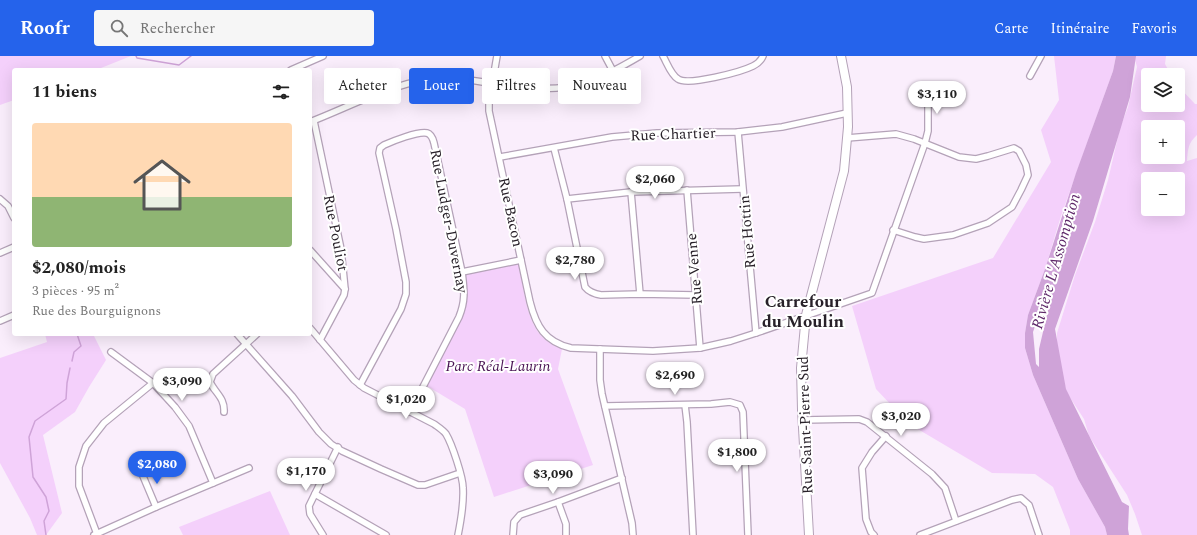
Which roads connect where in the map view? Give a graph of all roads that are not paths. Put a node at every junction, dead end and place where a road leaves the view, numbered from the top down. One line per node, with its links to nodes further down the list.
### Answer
1 (323, 56): 9 (street)
2 (497, 56): 10 (street, Rue Bacon)
3 (605, 56): 11 (street)
4 (640, 56): 12 (street)
5 (663, 56): 6 (street)
6 (763, 56)
7 (841, 56): 17 (street, Rue Saint-Pierre Sud)
8 (1040, 56): 13 (street)
9 (296, 68)
10 (495, 68)
11 (611, 68)
12 (618, 68)
13 (1030, 76)
14 (482, 82): 18 (street)
15 (928, 85): 21 (street)
16 (490, 104): 23 (street, Rue Bacon)
17 (848, 113): 19 (street, Rue Chartier); 20 (street, Rue Saint-Pierre Sud)
18 (312, 121): 36 (street, Rue Pouliot)
19 (738, 132): 22 (street, Rue Chartier); 24 (street, Rue Hottin)
20 (847, 138): 21 (street); 39 (street, Rue Saint-Pierre Sud)
21 (925, 143): 30 (street); 30 (street)
22 (554, 148): 23 (street, Rue Chartier); 28 (street)
23 (500, 157): 34 (street, Rue Bacon)
24 (742, 189): 25 (street); 43 (street, Rue Hottin)
25 (687, 190): 26 (street); 38 (street, Rue Venne)
26 (631, 192): 28 (street); 37 (street)
27 (0, 199): 29 (street)
28 (567, 199): 37 (street)
29 (12, 214)
30 (893, 230): 39 (street, Rue Bacon)
31 (12, 248): 33 (street)
32 (312, 252): 36 (street)
33 (0, 253)
34 (521, 260): 35 (street); 48 (street, Rue Bacon)
35 (462, 272): 52 (street, Rue Ludger-Duvernay); 56 (street, Rue Ludger-Duvernay)
36 (345, 289): 46 (street, Rue Pouliot)
37 (640, 294): 38 (street)
38 (696, 295): 49 (street, Rue Venne)
39 (806, 315): 43 (street, Rue Bacon); 57 (street, Rue Saint-Pierre Sud)
40 (12, 316): 41 (street)
41 (0, 321)
42 (312, 330): 46 (street)
43 (756, 333): 49 (street, Rue Bacon)
44 (239, 336): 47 (street)
45 (255, 336): 47 (street)
46 (320, 340): 52 (street)
47 (246, 344): 55 (street); 59 (street)
48 (600, 348): 49 (street, Rue Bacon); 54 (street)
49 (700, 348)
50 (111, 352): 51 (street)
51 (153, 383): 64 (street); 69 (street)
52 (360, 385): 56 (street)
53 (685, 405): 54 (street); 76 (street); 77 (street)
54 (605, 406): 63 (street)
55 (224, 412)
56 (410, 412): 62 (street)
57 (802, 420): 58 (street); 78 (street, Rue Saint-Pierre Sud)
58 (886, 436): 68 (street); 79 (street)
59 (338, 447): 62 (street); 65 (street)
60 (249, 468): 64 (street)
61 (140, 469): 67 (street)
62 (460, 473): 72 (street)
63 (622, 478): 66 (street); 75 (street)
64 (213, 483): 67 (street)
65 (315, 494): 70 (street); 71 (street)
66 (558, 502): 73 (street); 74 (street)
67 (156, 507): 69 (street)
68 (956, 521): 80 (street); 81 (street)
69 (95, 534)
70 (322, 535)
71 (386, 535)
72 (458, 535)
73 (513, 535)
74 (566, 535)
75 (633, 535)
76 (693, 535)
77 (748, 535)
78 (809, 535)
79 (874, 535)
80 (920, 535)
81 (1039, 535)

